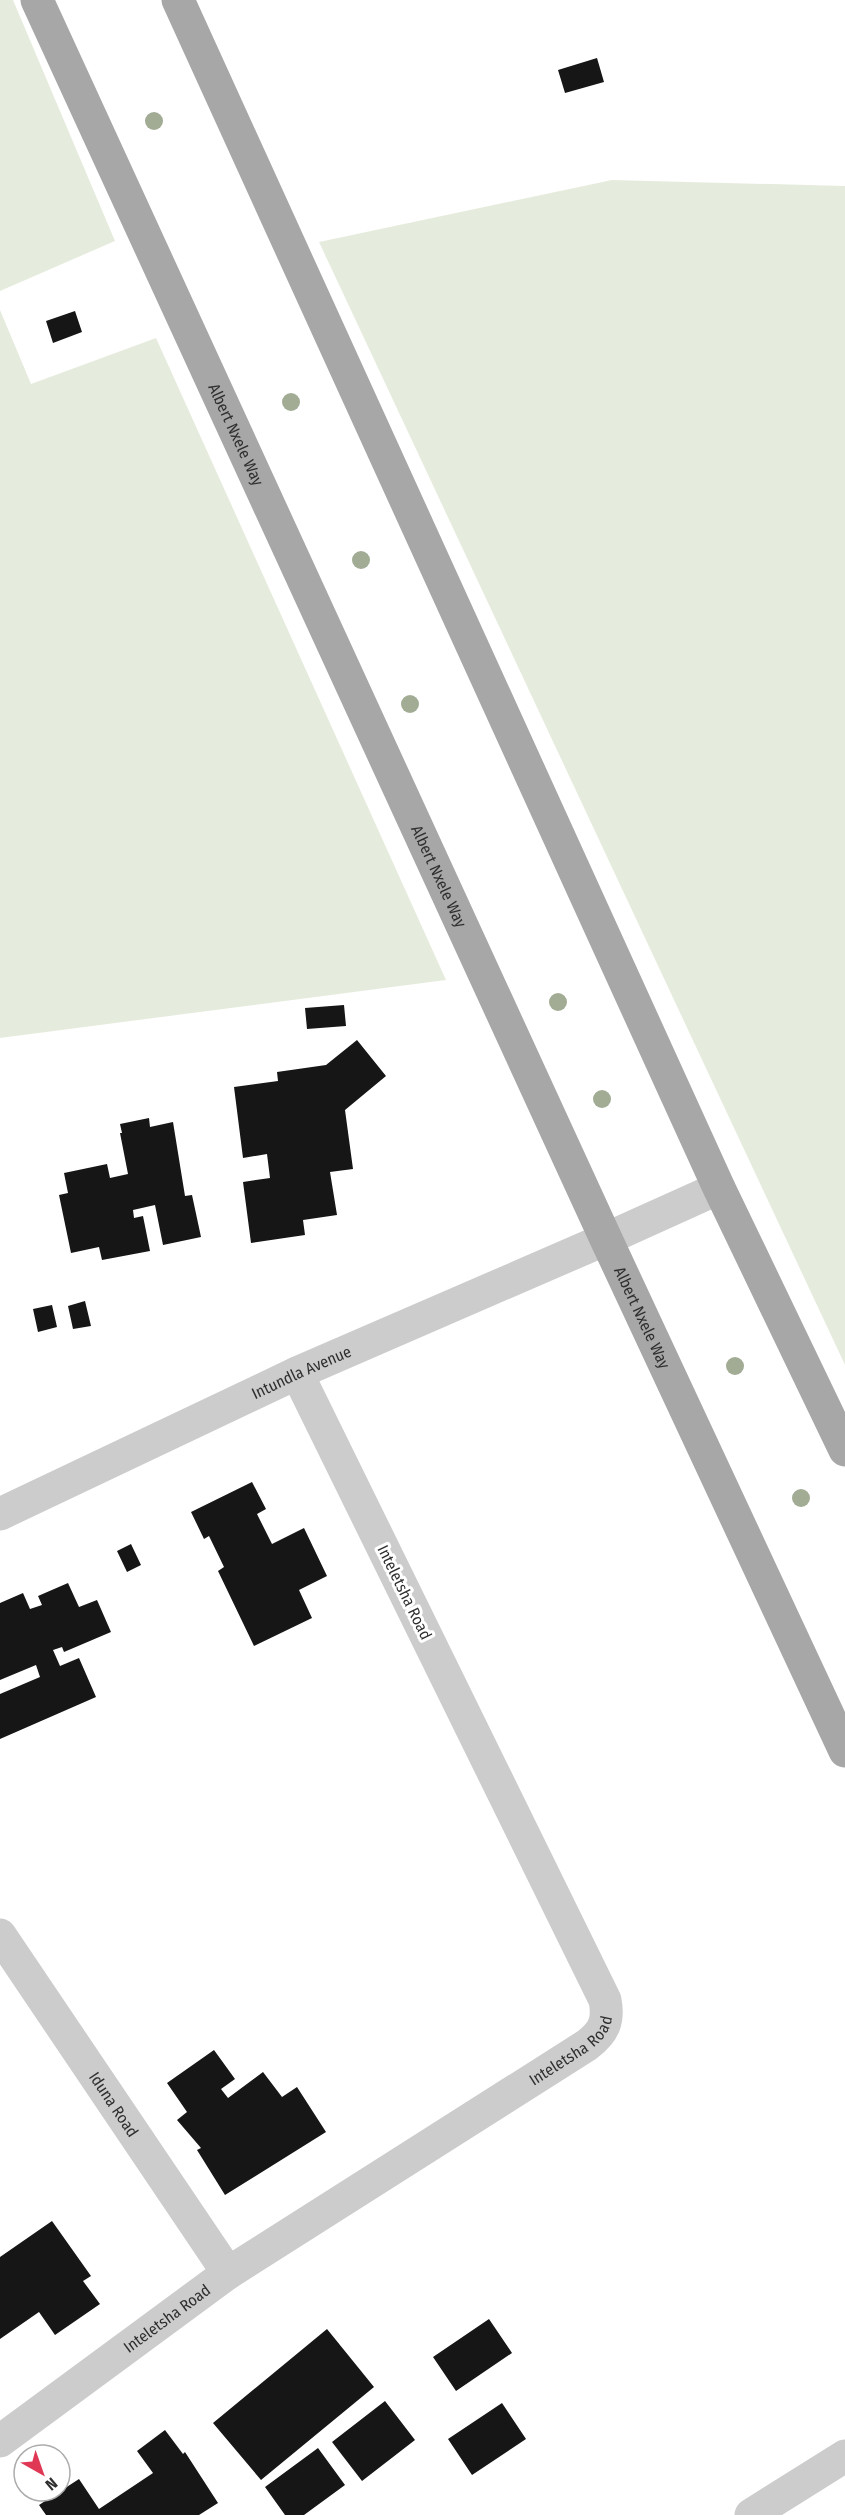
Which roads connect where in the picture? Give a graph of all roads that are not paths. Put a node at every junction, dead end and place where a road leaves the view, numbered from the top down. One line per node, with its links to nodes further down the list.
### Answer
1 (37, 0): 4 (main road, Albert Nxele Way)
2 (178, 0): 3 (main road)
3 (719, 1188): 4 (street, Intundla Avenue); 6 (main road)
4 (606, 1239): 5 (street, Intundla Avenue); 8 (main road, Albert Nxele Way)
5 (297, 1373): 7 (street, Intundla Avenue); 10 (street, Inteletsha Road)
6 (845, 1450)
7 (0, 1514)
8 (845, 1751)
9 (0, 1935): 10 (street, Iduna Road)
10 (228, 2273): 11 (street, Inteletsha Road)
11 (0, 2441)
12 (842, 2465): 13 (street)
13 (751, 2515)

